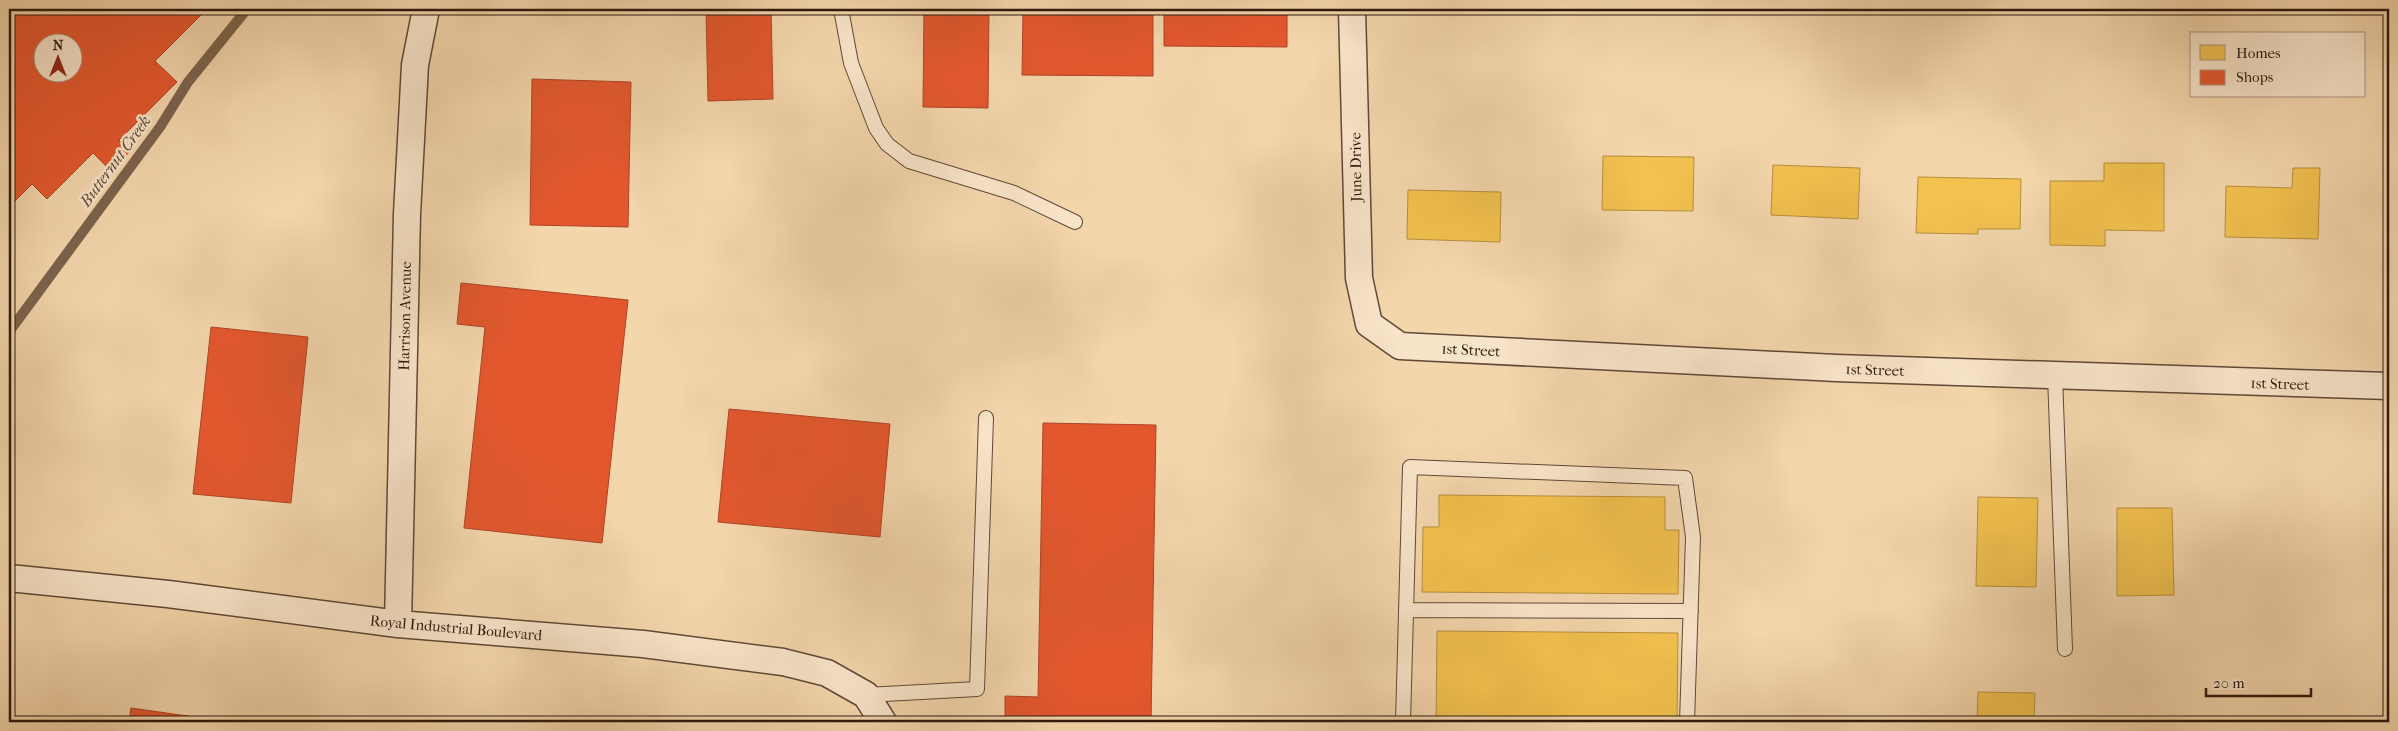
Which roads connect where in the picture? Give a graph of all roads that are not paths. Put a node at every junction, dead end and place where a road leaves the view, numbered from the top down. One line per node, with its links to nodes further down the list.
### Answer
1 (426, 9): 12 (street, Harrison Avenue)
2 (841, 9): 4 (lane)
3 (1352, 9): 5 (street, June Drive)
4 (1075, 222)
5 (1369, 324): 6 (street, 1st Street)
6 (2055, 376): 7 (street, 1st Street); 13 (lane)
7 (2389, 386)
8 (986, 418): 14 (lane)
9 (9, 578): 12 (street, Royal Industrial Boulevard)
10 (1406, 610): 11 (lane); 11 (lane); 16 (lane)
11 (1691, 611): 17 (lane)
12 (398, 624): 14 (street, Royal Industrial Boulevard)
13 (2064, 650)
14 (866, 695): 15 (street, Royal Industrial Boulevard)
15 (883, 722)
16 (1403, 722)
17 (1687, 722)

